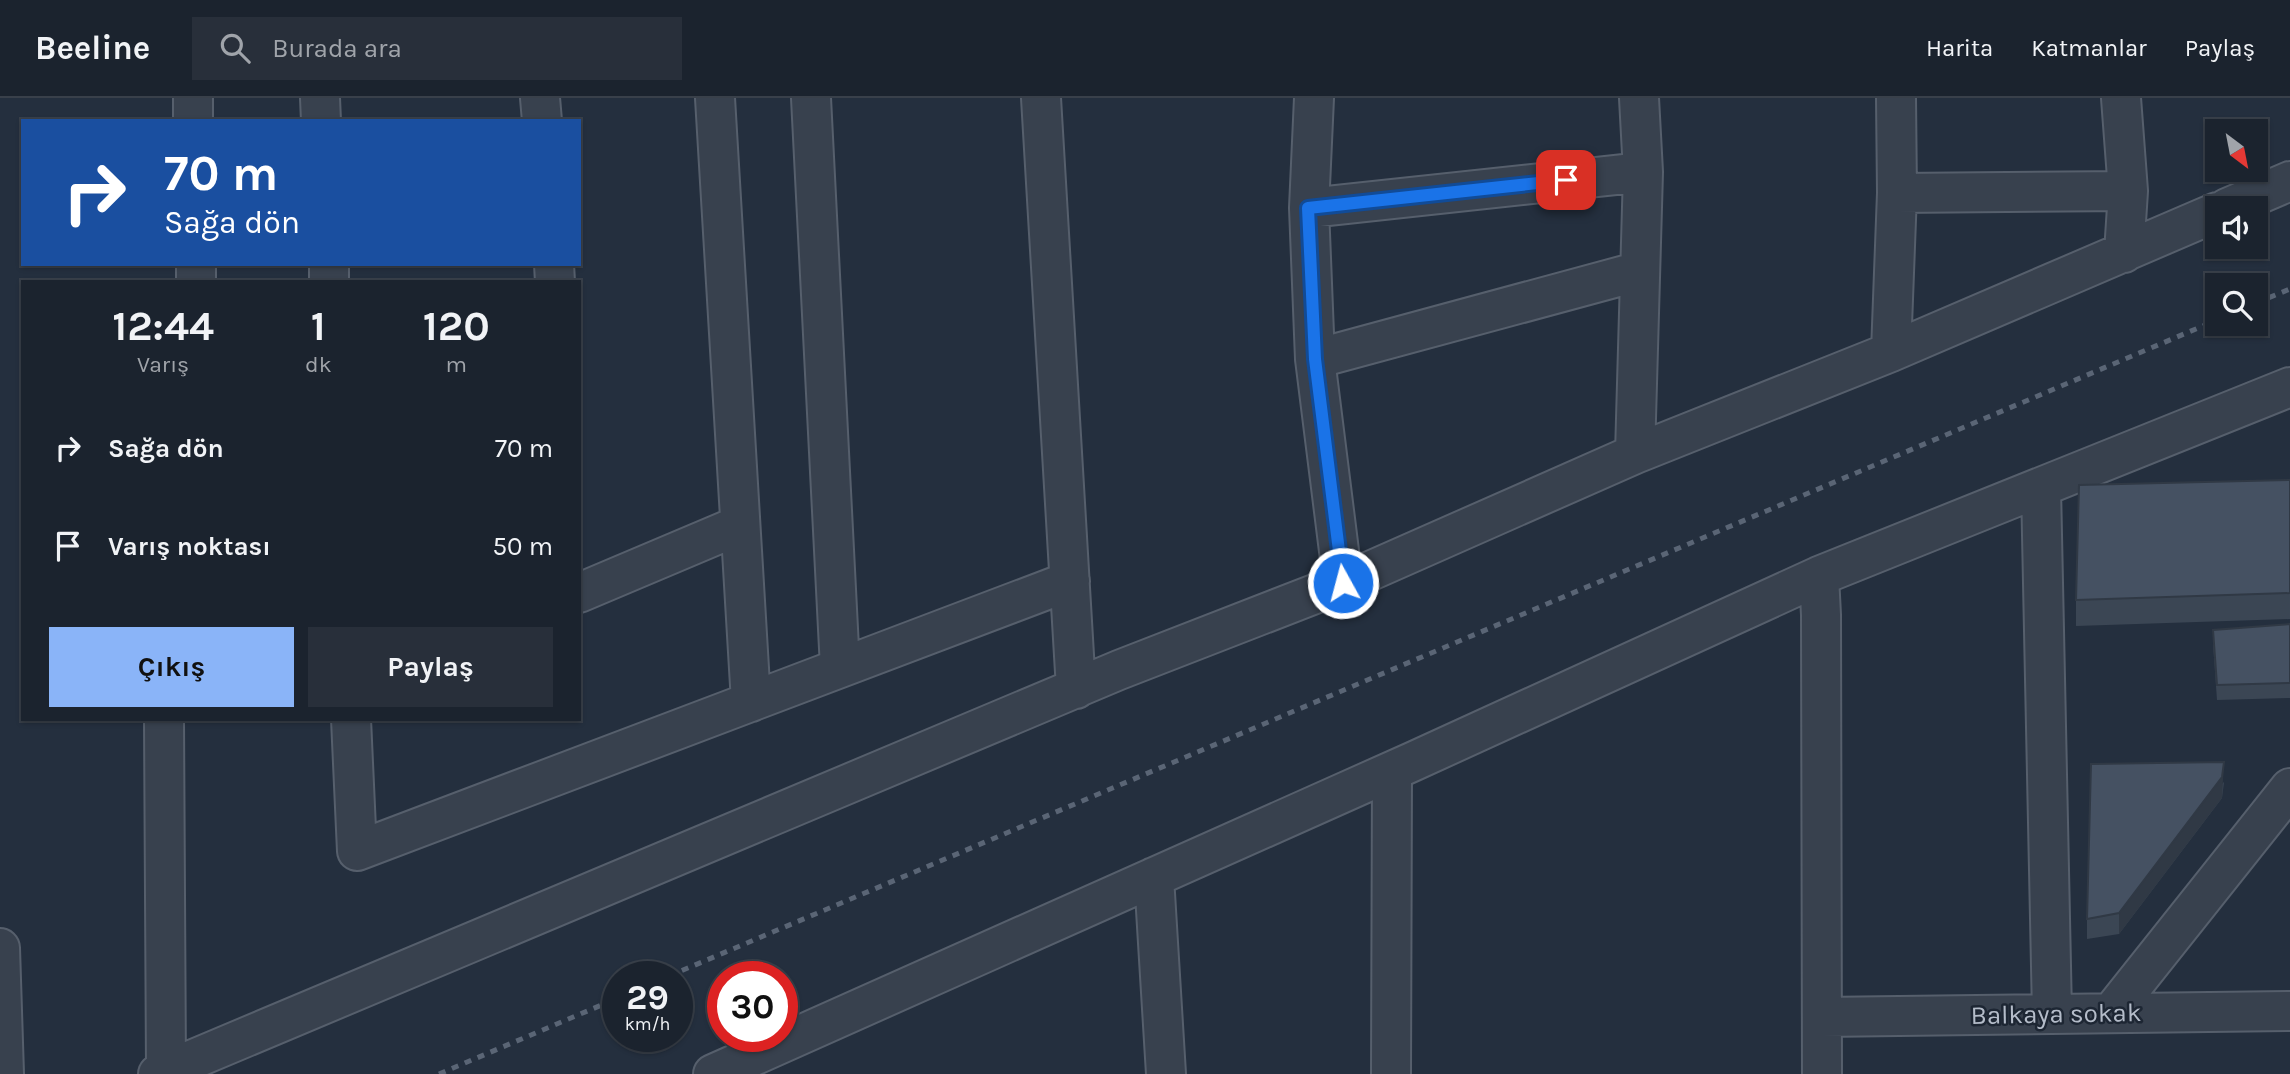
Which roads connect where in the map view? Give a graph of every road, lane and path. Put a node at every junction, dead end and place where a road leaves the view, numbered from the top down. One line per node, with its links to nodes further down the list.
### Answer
1 (193, 98): 11 (street)
2 (320, 98): 12 (street)
3 (540, 98): 13 (street)
4 (715, 98): 28 (street)
5 (811, 98): 33 (street)
6 (1041, 98): 30 (street)
7 (1314, 98): 19 (street)
8 (1639, 98): 14 (street)
9 (1896, 98): 17 (street)
10 (2121, 98): 16 (street)
11 (193, 119)
12 (321, 119)
13 (542, 119)
14 (1643, 172): 19 (street); 22 (street)
15 (2290, 181): 18 (street)
16 (2127, 191): 17 (street); 21 (street)
17 (1898, 193): 23 (street)
18 (2255, 196)
19 (1308, 208): 24 (street)
20 (2205, 217): 21 (street)
21 (2124, 253): 23 (street)
22 (1640, 271): 24 (street); 26 (street)
23 (1891, 352): 26 (street)
24 (1315, 359): 31 (street)
25 (2290, 387): 27 (street)
26 (1635, 454): 31 (street)
27 (2040, 487): 29 (street); 44 (street)
28 (740, 525): 32 (street); 35 (street)
29 (1819, 576): 38 (street); 45 (street)
30 (1070, 581): 33 (street); 34 (street)
31 (1343, 583): 34 (street)
32 (581, 587)
33 (840, 668): 35 (street)
34 (1076, 689): 46 (street)
35 (751, 702): 37 (street)
36 (164, 721): 46 (street)
37 (351, 721)
38 (1392, 771): 40 (street); 50 (street)
39 (2290, 788): 43 (street)
40 (1154, 877): 48 (street); 49 (street)
41 (0, 948): 47 (street)
42 (2290, 1011): 43 (street, Balkaya sokak)
43 (2111, 1013): 44 (street, Balkaya sokak)
44 (2052, 1014): 45 (street, Balkaya sokak)
45 (1822, 1017): 51 (street)
46 (162, 1072)
47 (4, 1074)
48 (713, 1074)
49 (1166, 1074)
50 (1391, 1074)
51 (1822, 1074)

